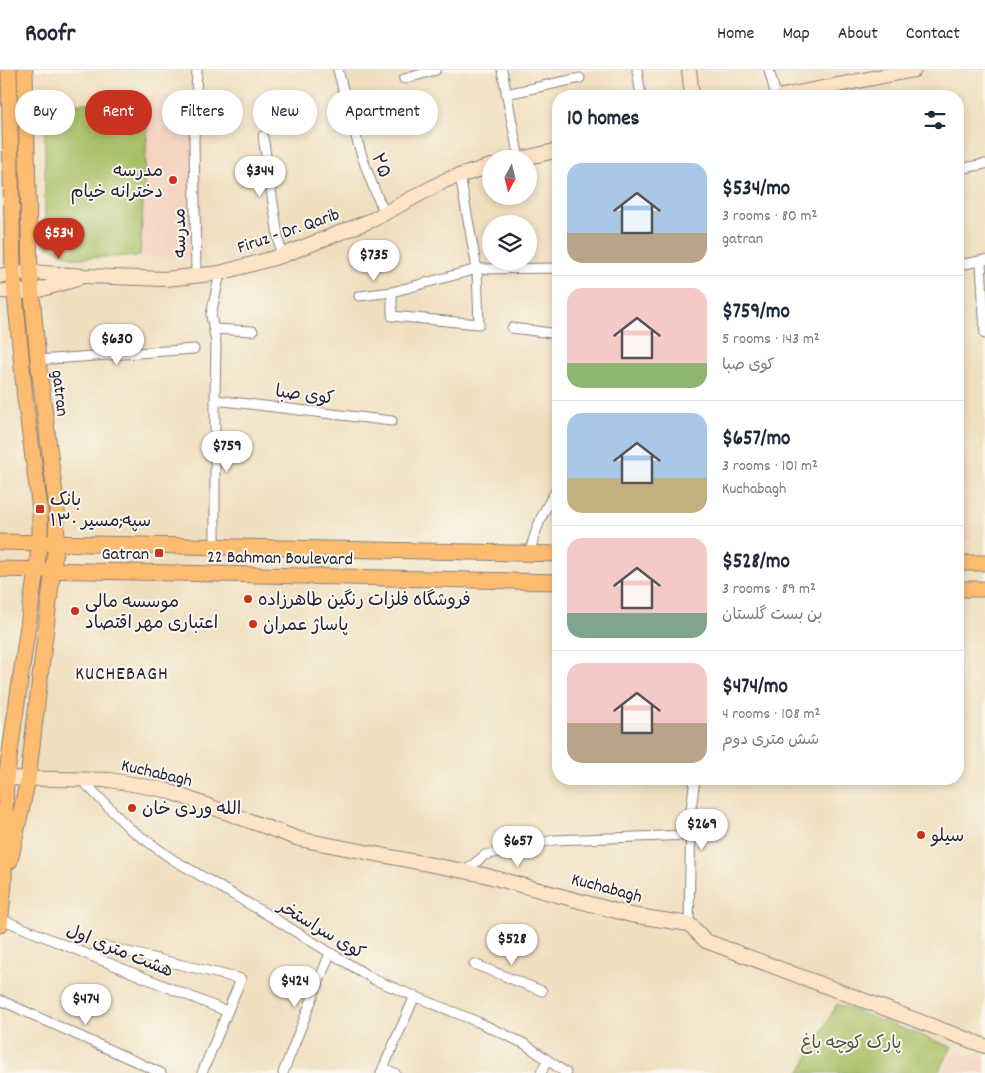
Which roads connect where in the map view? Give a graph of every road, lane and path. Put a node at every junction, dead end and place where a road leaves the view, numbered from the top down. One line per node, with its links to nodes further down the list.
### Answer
1 (9, 70): 34 (main road, gatran)
2 (25, 70): 32 (main road, gatran)
3 (197, 70): 36 (street, مدرسه)
4 (338, 70): 26 (street, ۲۵)
5 (436, 70): 12 (street)
6 (502, 70): 17 (street)
7 (637, 70): 13 (street)
8 (689, 70): 14 (main road)
9 (770, 70): 15 (street)
10 (914, 70): 16 (main road)
11 (580, 78): 17 (street)
12 (404, 79)
13 (641, 90)
14 (691, 90)
15 (775, 90)
16 (830, 90)
17 (506, 94): 19 (street)
18 (263, 136): 27 (street)
19 (517, 150)
20 (552, 152): 21 (main road)
21 (538, 155)
22 (985, 164): 23 (street)
23 (964, 168)
24 (482, 169): 25 (main road, Firuz - Dr. Qarib)
25 (460, 176): 26 (main road, Firuz - Dr. Qarib); 30 (street)
26 (385, 213): 27 (main road, Firuz - Dr. Qarib)
27 (281, 256): 33 (main road, Firuz - Dr. Qarib)
28 (983, 261): 29 (street); 45 (street)
29 (964, 264)
30 (477, 268): 31 (street); 39 (street); 39 (street)
31 (552, 268)
32 (30, 272): 34 (main road, Firuz - Dr. Qarib); 35 (main road, Firuz - Dr. Qarib); 38 (main road, gatran)
33 (220, 273): 36 (main road, Firuz - Dr. Qarib); 42 (street)
34 (7, 275): 37 (main road, gatran)
35 (84, 276): 36 (main road, Firuz - Dr. Qarib); 38 (main road)
36 (196, 276)
37 (8, 292): 38 (main road); 52 (main road, gatran)
38 (32, 292): 47 (main road, gatran)
39 (392, 292): 40 (street)
40 (359, 296)
41 (512, 328): 44 (street)
42 (214, 329): 43 (street); 48 (street)
43 (253, 331)
44 (552, 333)
45 (985, 334)
46 (194, 349): 47 (street)
47 (38, 360): 53 (main road, gatran)
48 (215, 400): 49 (street, کوی صبا); 54 (street)
49 (392, 421)
50 (552, 498): 55 (street)
51 (0, 542): 52 (main road, 22 Bahman Boulevard)
52 (40, 543): 53 (main road, 22 Bahman Boulevard); 60 (main road, gatran)
53 (56, 543): 54 (main road, 22 Bahman Boulevard); 61 (main road, gatran)
54 (214, 546): 55 (main road, 22 Bahman Boulevard)
55 (530, 553): 56 (main road, 22 Bahman Boulevard)
56 (552, 554)
57 (964, 563): 58 (main road)
58 (985, 563)
59 (0, 569): 60 (main road, 22 Bahman Boulevard)
60 (36, 570): 61 (main road, 22 Bahman Boulevard); 65 (main road, gatran)
61 (53, 570): 62 (main road, 22 Bahman Boulevard); 66 (main road, gatran)
62 (552, 582)
63 (964, 589): 64 (main road)
64 (985, 589)
65 (3, 778): 66 (main road, Kuchabagh); 71 (main road, gatran)
66 (28, 779): 67 (main road, Kuchabagh); 71 (main road, gatran)
67 (81, 779): 70 (main road, Kuchabagh); 75 (street, کوی سراستخر)
68 (694, 785): 69 (street)
69 (691, 835): 70 (street); 73 (street)
70 (465, 871): 73 (main road, Kuchabagh)
71 (4, 884): 72 (main road)
72 (1, 918): 74 (main road); 76 (street, هشت متری اول)
73 (689, 924): 82 (main road)
74 (0, 925)
75 (330, 953): 79 (street, کوی سراستخر); 87 (street)
76 (92, 956): 81 (street, هشت متری اول); 81 (street)
77 (474, 964): 78 (street)
78 (542, 991)
79 (415, 996): 83 (street, کوی سراستخر); 84 (street)
80 (0, 1000): 85 (street)
81 (226, 1011): 86 (street)
82 (985, 1046)
83 (547, 1060): 89 (street); 90 (street, کوی سراستخر)
84 (382, 1070): 88 (street)
85 (161, 1073)
86 (202, 1073)
87 (283, 1073)
88 (395, 1073)
89 (541, 1073)
90 (566, 1073)

